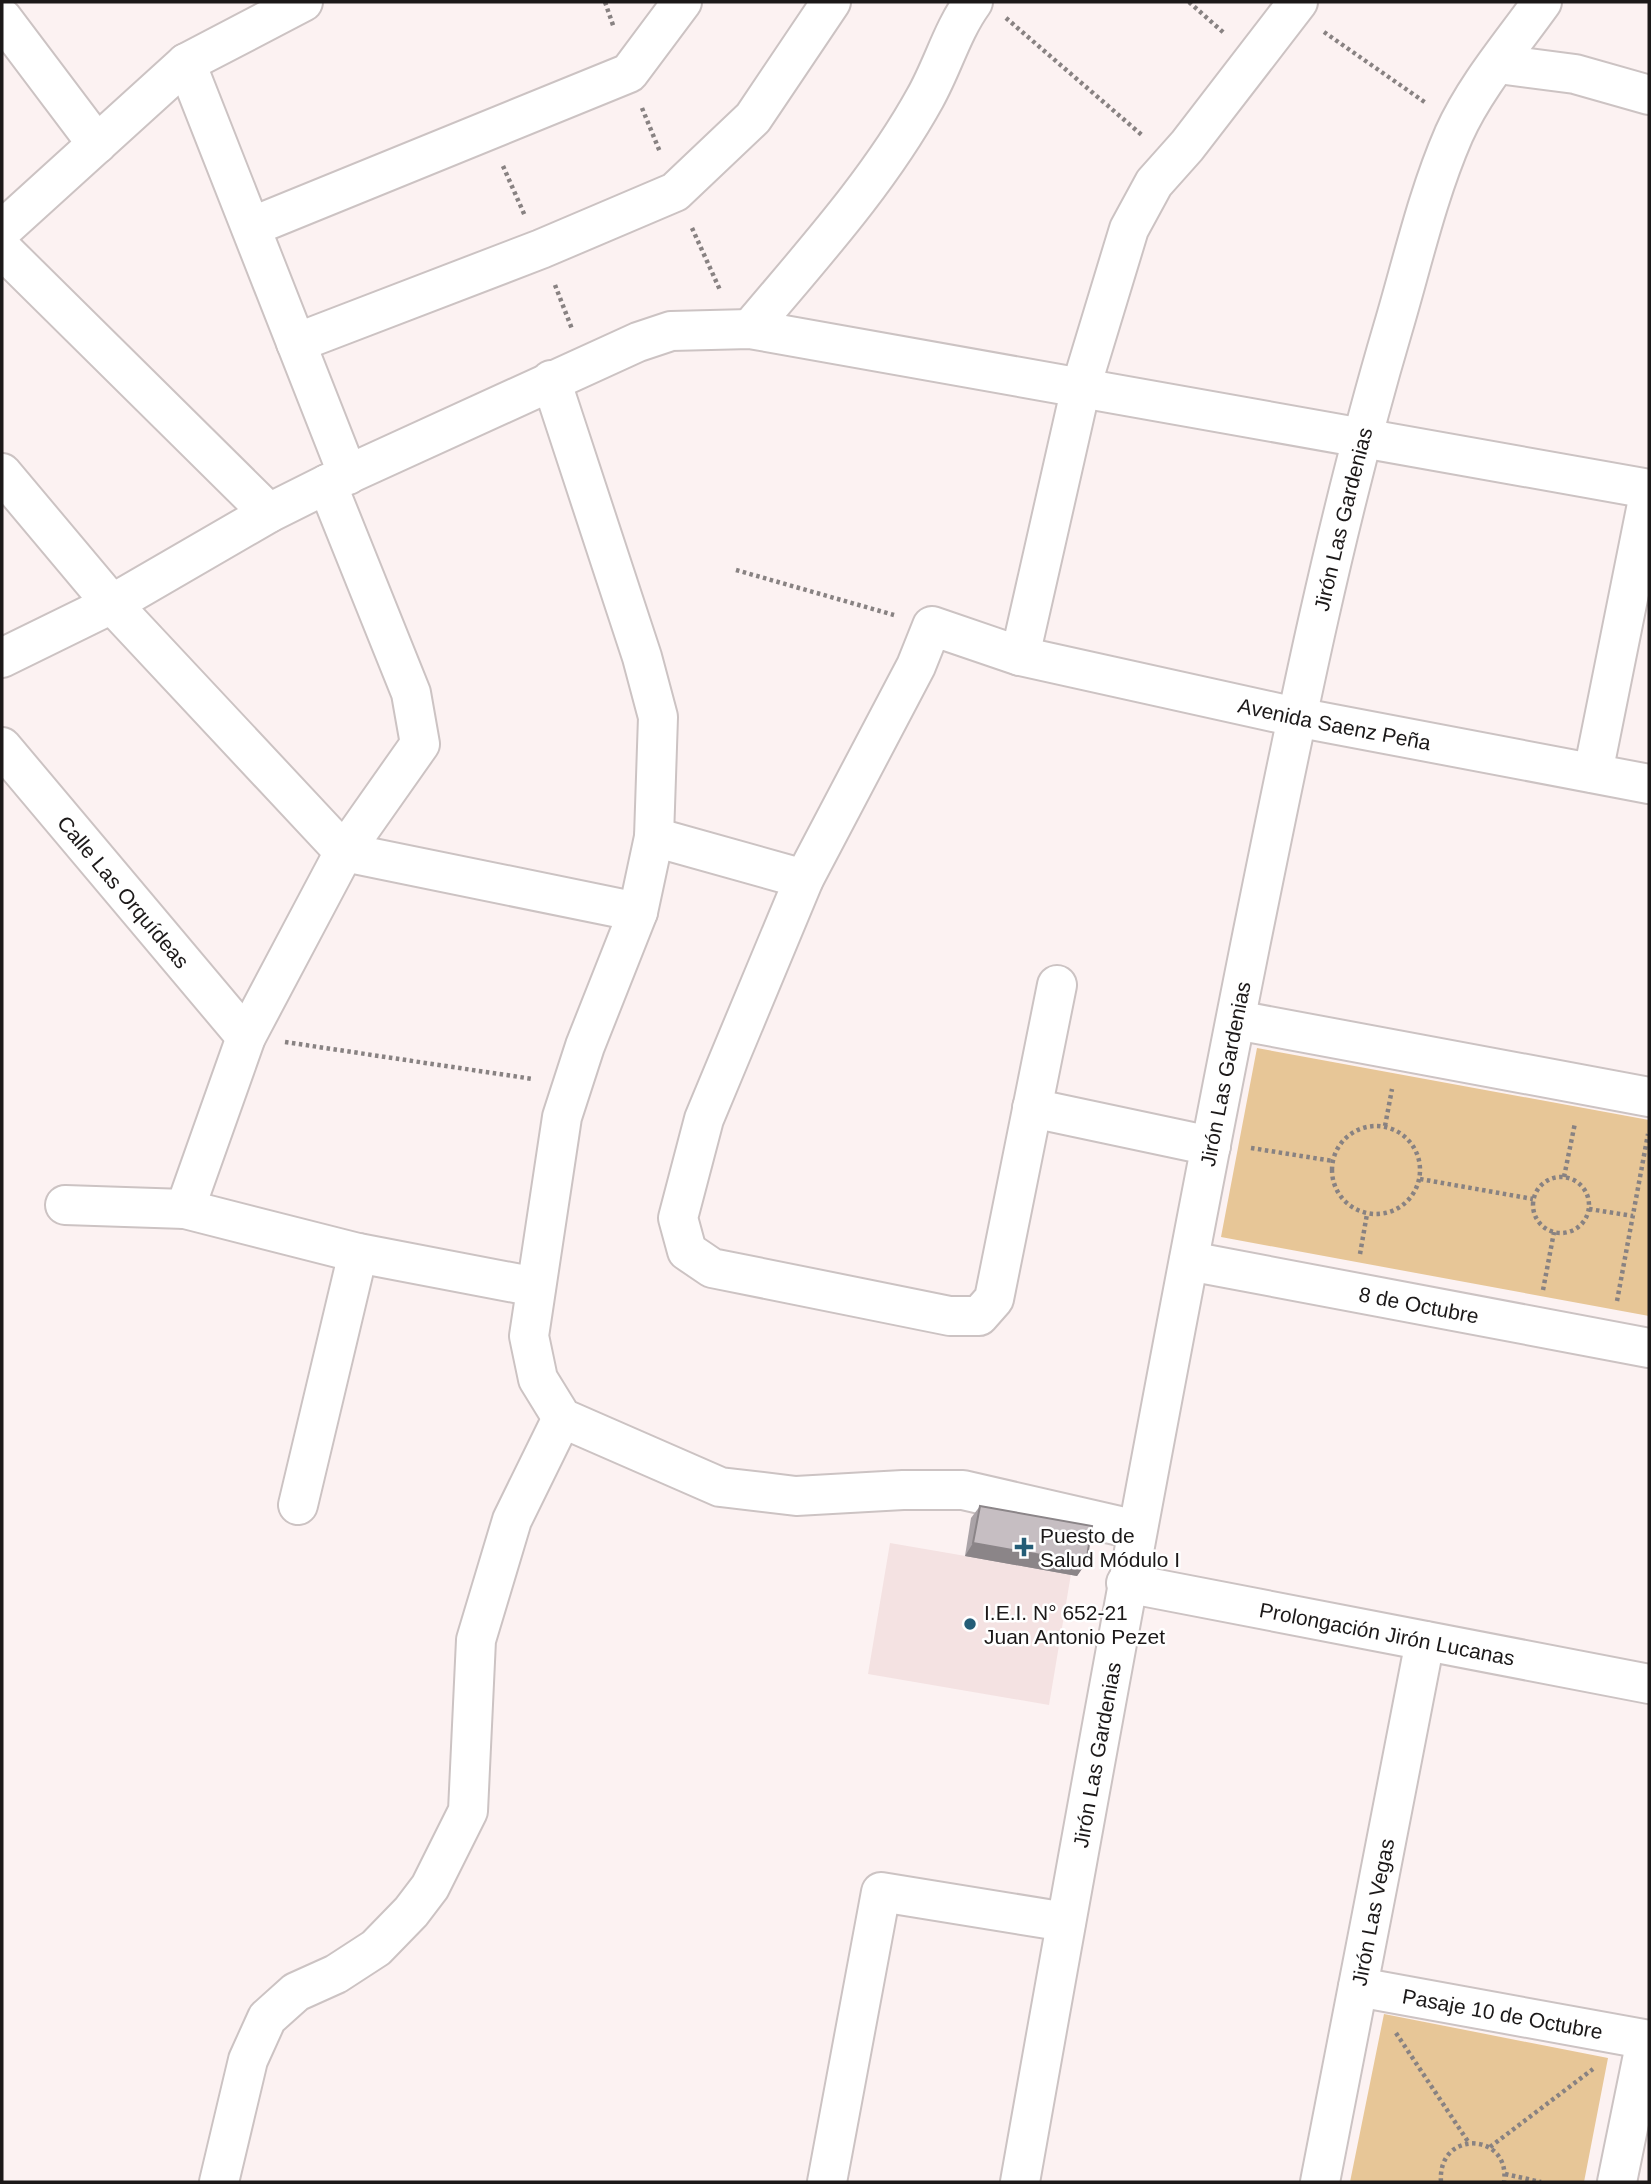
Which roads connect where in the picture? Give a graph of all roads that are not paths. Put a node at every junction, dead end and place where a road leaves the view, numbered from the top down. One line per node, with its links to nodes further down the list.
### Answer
1 (303, 2): 8 (street)
2 (682, 2): 12 (street)
3 (831, 2): 16 (street)
4 (1542, 2): 9 (street, Jirón Las Gardenias)
5 (985, 6): 15 (street)
6 (1295, 6): 18 (street)
7 (2, 18): 11 (street)
8 (186, 63): 11 (street); 12 (street)
9 (1498, 64): 10 (street); 19 (street, Jirón Las Gardenias)
10 (1649, 95)
11 (97, 144): 13 (street)
12 (251, 227): 16 (street)
13 (2, 230)
14 (2, 249): 23 (street)
15 (750, 329): 17 (street); 18 (street)
16 (296, 343): 21 (street)
17 (551, 380): 21 (street); 32 (street)
18 (1081, 387): 19 (street); 26 (street)
19 (1361, 437): 22 (street); 28 (street, Jirón Las Gardenias)
20 (2, 473): 25 (street)
21 (337, 479): 23 (street); 33 (street)
22 (1649, 492): 24 (street)
23 (269, 513): 25 (street)
24 (1639, 600): 30 (street)
25 (111, 604): 27 (street); 33 (street)
26 (1020, 656): 28 (street, Avenida Saenz Peña); 34 (street, Avenida Saenz Peña)
27 (2, 658)
28 (1296, 717): 30 (street, Avenida Saenz Peña); 37 (street, Jirón Las Gardenias)
29 (2, 747): 38 (street, Calle Las Orquídeas)
30 (1593, 774): 31 (street, Avenida Saenz Peña)
31 (1649, 784)
32 (654, 837): 34 (street); 35 (street)
33 (344, 852): 35 (street); 38 (street)
34 (804, 879): 40 (street)
35 (638, 912): 46 (street)
36 (1057, 985): 40 (street)
37 (1236, 1020): 39 (street); 41 (street, Jirón Las Gardenias)
38 (246, 1037): 43 (street)
39 (1649, 1097)
40 (1032, 1108): 41 (street)
41 (1228, 1147): 45 (street, Jirón Las Gardenias)
42 (65, 1205): 43 (street)
43 (184, 1209): 44 (street)
44 (358, 1253): 46 (street); 49 (street)
45 (1189, 1261): 47 (street, 8 de Octubre); 50 (street, Jirón Las Gardenias)
46 (536, 1287): 48 (street)
47 (1649, 1348)
48 (562, 1418): 50 (street); 57 (street)
49 (298, 1505)
50 (1137, 1530): 51 (street, Jirón Las Gardenias)
51 (1126, 1583): 52 (street, Prolongación Jirón Lucanas); 54 (street, Jirón Las Gardenias)
52 (1425, 1641): 53 (street, Prolongación Jirón Lucanas); 55 (street, Jirón Las Vegas)
53 (1649, 1684)
54 (1066, 1922): 58 (street); 59 (street, Jirón Las Gardenias)
55 (1357, 1987): 56 (street, Pasaje 10 de Octubre); 60 (street, Jirón Las Vegas)
56 (1647, 2040): 61 (street)
57 (219, 2182)
58 (827, 2182)
59 (1020, 2182)
60 (1320, 2182)
61 (1617, 2182)

